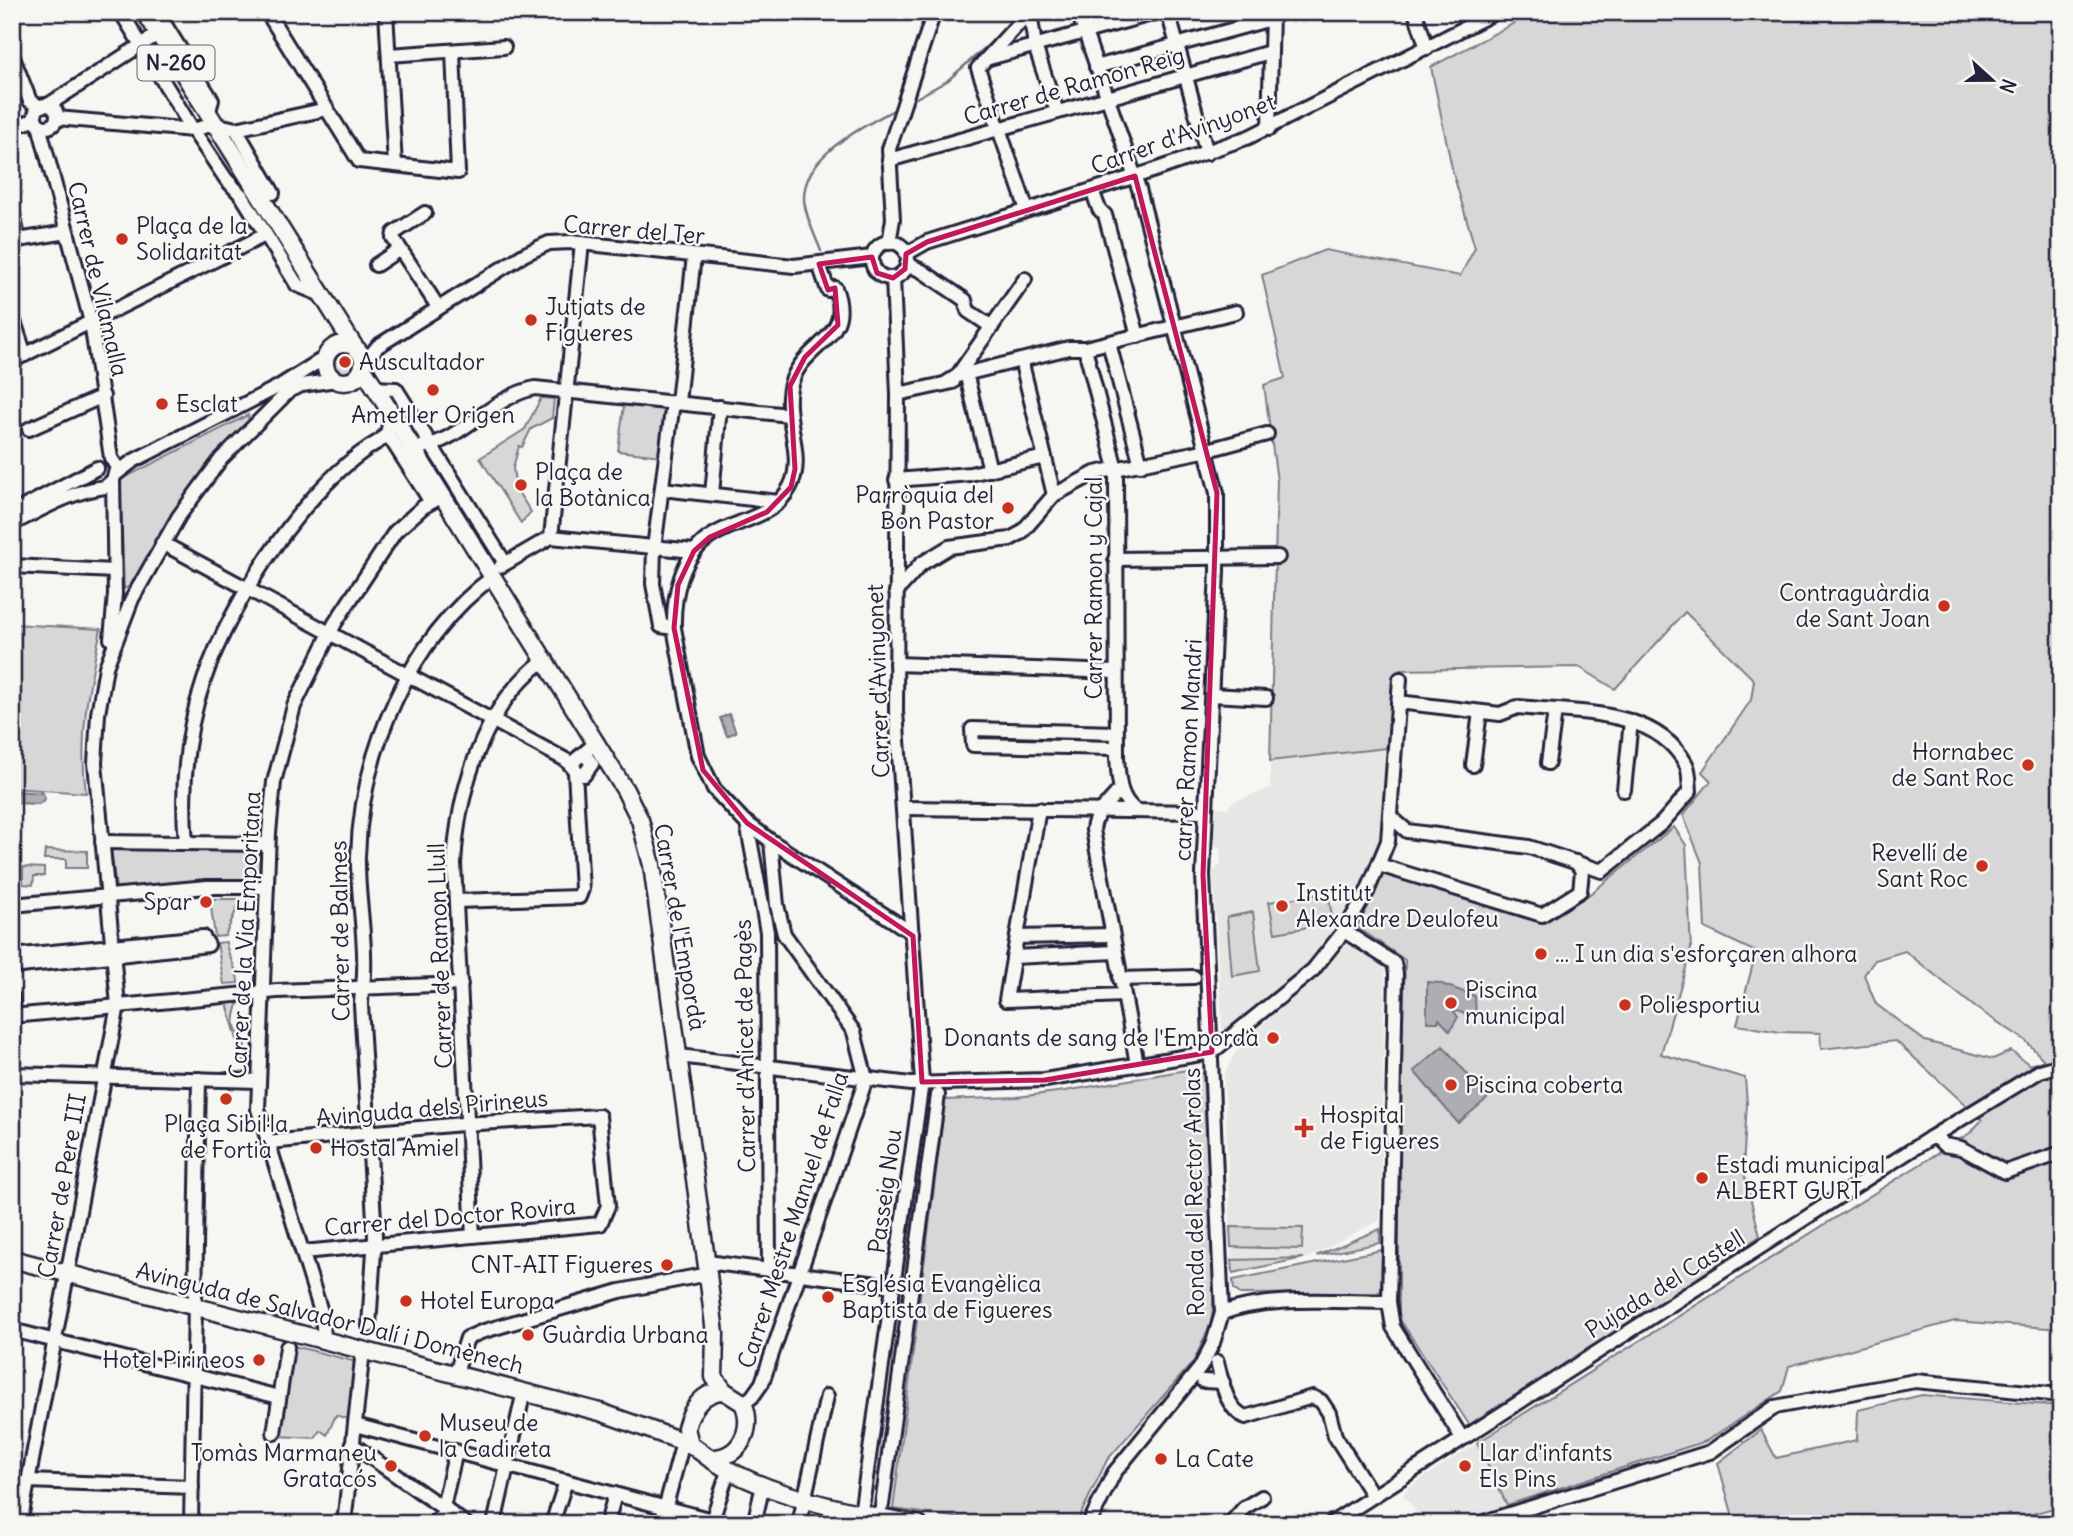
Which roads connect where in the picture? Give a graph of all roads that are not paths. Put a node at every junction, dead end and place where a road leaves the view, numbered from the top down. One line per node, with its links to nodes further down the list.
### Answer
1 (125, 12): 17 (street)
2 (145, 12): 15 (main road, N-260)
3 (157, 12): 33 (street)
4 (267, 12): 30 (street)
5 (386, 12): 24 (street)
6 (934, 12): 42 (street)
7 (1029, 12): 18 (street); 25 (street)
8 (1078, 12): 14 (street, carrer Ramon Mandri)
9 (1159, 12): 14 (street)
10 (1168, 12): 16 (street)
11 (1415, 12): 20 (street)
12 (1496, 12): 20 (street, Carrer d'Avinyonet)
13 (1272, 15): 16 (street); 22 (street)
14 (1086, 33): 18 (street); 26 (street, carrer Ramon Mandri)
15 (158, 34): 17 (street); 33 (main road, N-260)
16 (1177, 44): 26 (street); 27 (street)
17 (142, 46): 29 (street); 39 (street)
18 (1035, 46): 25 (street); 31 (street)
19 (504, 47): 21 (street)
20 (1427, 48): 38 (street, Carrer d'Avinyonet)
21 (453, 51): 24 (street); 43 (street)
22 (1270, 52): 27 (street, Carrer de Ramon Reig); 38 (street)
23 (12, 55): 29 (street)
24 (388, 55): 43 (street)
25 (988, 58): 37 (street)
26 (1096, 67): 28 (street, carrer Ramon Mandri)
27 (1185, 75): 28 (street, Carrer de Ramon Reig); 41 (street)
28 (1106, 98): 31 (street, Carrer de Ramon Reig); 44 (street, carrer Ramon Mandri)
29 (44, 106): 32 (street); 34 (street)
30 (327, 109): 36 (street); 43 (street)
31 (1056, 112): 37 (street, Carrer de Ramon Reig)
32 (57, 118): 34 (street); 39 (street)
33 (211, 119): 36 (street); 39 (street); 40 (main road, N-260)
34 (37, 123): 35 (street); 50 (street, Carrer de Vilamalla)
35 (12, 127)
36 (236, 129): 40 (street); 46 (street)
37 (1001, 129): 42 (street, Carrer de Ramon Reig); 47 (street)
38 (1269, 129): 41 (street, Carrer d'Avinyonet)
39 (193, 130): 51 (street)
40 (228, 146): 46 (main road, N-260)
41 (1207, 153): 44 (street, Carrer d'Avinyonet)
42 (889, 160): 54 (street)
43 (395, 165)
44 (1135, 176): 45 (street, Carrer d'Avinyonet); 69 (street, carrer Ramon Mandri)
45 (1092, 190): 47 (street, Carrer d'Avinyonet); 70 (street)
46 (266, 191): 63 (main road, N-260)
47 (1027, 210): 58 (street, Carrer d'Avinyonet)
48 (12, 211): 52 (street)
49 (425, 214): 55 (street)
50 (67, 232): 52 (street); 67 (street, Carrer de Vilamalla)
51 (265, 235): 63 (street); 67 (street)
52 (16, 241)
53 (582, 243): 56 (street, Carrer del Ter); 64 (street, Carrer del Ter); 84 (street)
54 (889, 243): 57 (street); 58 (street)
55 (400, 249): 60 (street); 64 (street)
56 (694, 256): 59 (street, Carrer del Ter); 87 (street)
57 (872, 257): 59 (street, Carrer del Ter); 61 (street)
58 (906, 259): 61 (street); 68 (street)
59 (819, 264): 91 (street)
60 (376, 265)
61 (893, 278): 85 (street, Carrer d'Avinyonet)
62 (1025, 279): 68 (street)
63 (321, 297): 73 (main road, N-260); 75 (main road, N-260)
64 (438, 307): 72 (street, Carrer del Ter)
65 (1236, 312): 69 (street)
66 (12, 315): 76 (street)
67 (91, 322): 76 (street); 86 (street, Carrer de Vilamalla)
68 (992, 327): 80 (street)
69 (1175, 328): 70 (street); 98 (street, carrer Ramon Mandri)
70 (1138, 336): 71 (street)
71 (1109, 342): 74 (street); 102 (street)
72 (378, 346): 73 (street); 78 (street)
73 (355, 347): 75 (main road); 78 (main road, N-260)
74 (1085, 348): 79 (street); 80 (street); 103 (street, Carrer Ramon y Cajal)
75 (328, 354): 81 (main road, N-260); 83 (street)
76 (25, 355): 77 (street)
77 (12, 361)
78 (363, 366): 81 (main road); 82 (main road, Carrer de l'Empordà / N-260)
79 (1023, 368): 80 (street); 99 (street)
80 (963, 378): 85 (street); 104 (street)
81 (342, 380): 83 (street); 90 (main road, Carrer de l'Empordà / N-260)
82 (373, 388): 90 (main road, Carrer de l'Empordà / N-260); 96 (street, Carrer de l'Empordà)
83 (284, 389): 88 (street); 92 (street)
84 (568, 390): 87 (street); 96 (street); 116 (street)
85 (898, 394): 106 (street, Carrer d'Avinyonet)
86 (103, 396): 93 (street); 101 (street, Carrer de Vilamalla)
87 (676, 402): 89 (street); 108 (street)
88 (240, 406): 92 (street); 100 (street)
89 (720, 407): 91 (street); 109 (street)
90 (388, 408): 94 (street); 97 (main road, Carrer de l'Empordà / N-260)
91 (789, 415): 112 (street)
92 (254, 424): 117 (street)
93 (29, 429)
94 (387, 433): 111 (street, Carrer de l'Empordà); 126 (street)
95 (1267, 434): 98 (street)
96 (433, 447): 97 (street); 125 (street, Carrer de l'Empordà)
97 (414, 448): 111 (main road, Carrer de l'Empordà / N-260)
98 (1208, 450): 102 (street); 121 (street, carrer Ramon Mandri)
99 (1045, 457): 104 (street); 110 (street)
100 (133, 461): 101 (street); 105 (street)
101 (106, 462): 105 (street); 107 (street); 114 (street)
102 (1141, 465): 103 (street)
103 (1116, 469): 110 (street); 122 (street, Carrer Ramon y Cajal)
104 (990, 470): 106 (street)
105 (115, 477): 107 (street); 113 (street)
106 (896, 480): 127 (street, Carrer d'Avinyonet)
107 (98, 487): 113 (street); 115 (street)
108 (662, 489): 109 (street); 118 (street)
109 (712, 494): 112 (street)
110 (1054, 495): 127 (street)
111 (438, 498): 125 (main road, Carrer de l'Empordà / N-260); 131 (street, Carrer de la Via Emporitana)
112 (779, 502): 119 (street)
113 (113, 506): 124 (street)
114 (12, 513)
115 (12, 523)
116 (551, 537): 118 (street); 125 (street, Carrer de Balmes)
117 (163, 543): 126 (street); 129 (street)
118 (654, 548): 119 (street); 130 (street)
119 (694, 551): 130 (street)
120 (1278, 557): 121 (street)
121 (1217, 558): 122 (street); 138 (street, carrer Ramon Mandri)
122 (1115, 559): 135 (street, Carrer Ramon y Cajal)
123 (12, 566): 124 (street)
124 (114, 571): 128 (street)
125 (497, 571): 132 (main road, Carrer de l'Empordà / N-260); 136 (street, Carrer de Balmes)
126 (248, 590): 131 (street); 165 (street)
127 (896, 593): 133 (street, Carrer d'Avinyonet)
128 (115, 594): 129 (street); 134 (street)
129 (132, 599): 134 (street)
130 (674, 628): 160 (street)
131 (330, 633): 136 (street); 166 (street, Carrer de la Via Emporitana)
132 (546, 659): 144 (street, Carrer de Ramon Llull); 146 (main road, Carrer de l'Empordà / N-260)
133 (896, 664): 135 (street); 154 (street, Carrer d'Avinyonet)
134 (106, 667): 164 (street, Carrer de Pere III)
135 (1116, 672): 145 (street, Carrer Ramon y Cajal)
136 (410, 676): 144 (street); 185 (street, Carrer de Balmes)
137 (1399, 679): 140 (street)
138 (1212, 695): 139 (street); 158 (street, carrer Ramon Mandri)
139 (1266, 698)
140 (1398, 702): 142 (street); 159 (street)
141 (1555, 711): 142 (street); 143 (street); 149 (street)
142 (1480, 712): 150 (street)
143 (1632, 721): 153 (street); 167 (street)
144 (493, 722): 151 (street); 171 (street, Carrer de Ramon Llull)
145 (1116, 733): 147 (street, Carrer Ramon y Cajal); 147 (street)
146 (597, 741): 148 (main road, Carrer de l'Empordà / N-260); 151 (street)
147 (1116, 748): 152 (street, Carrer Ramon y Cajal)
148 (609, 763): 151 (street); 192 (main road, Carrer de l'Empordà / N-260)
149 (1548, 763)
150 (1473, 765)
151 (577, 768): 171 (street)
152 (1120, 789): 156 (street); 157 (street)
153 (1623, 790)
154 (904, 808): 155 (street); 174 (street, Carrer d'Avinyonet)
155 (1039, 809): 157 (street); 176 (street)
156 (1136, 811): 157 (street); 158 (street)
157 (1099, 812): 175 (street)
158 (1205, 812): 191 (street, carrer Ramon Mandri)
159 (1391, 817): 161 (street); 163 (street)
160 (747, 823): 162 (street); 195 (street, Carrer d'Anicet de Pagès)
161 (1408, 831): 163 (street); 167 (street)
162 (771, 841): 174 (street); 199 (street, Carrer Mestre Manuel de Falla)
163 (1388, 841): 168 (street)
164 (103, 842): 165 (street); 170 (street, Carrer de Pere III)
165 (186, 843): 166 (street)
166 (268, 844): 169 (street, Carrer de la Via Emporitana)
167 (1576, 862): 168 (street)
168 (1379, 865): 173 (street)
169 (267, 887): 170 (street); 186 (street, Carrer de la Via Emporitana)
170 (109, 896): 172 (street); 177 (street, Carrer de Pere III)
171 (457, 901): 184 (street, Carrer de Ramon Llull)
172 (12, 905)
173 (1344, 931): 191 (street); 218 (street)
174 (912, 933): 201 (street, Carrer d'Avinyonet)
175 (1112, 935): 176 (street); 178 (street)
176 (1017, 937): 180 (street)
177 (114, 952): 177 (street); 179 (street); 181 (street); 189 (street, Carrer de Pere III)
178 (1115, 952): 180 (street); 183 (street)
179 (12, 956)
180 (1013, 957): 187 (street)
181 (12, 967)
182 (1194, 977): 183 (street)
183 (1120, 979): 187 (street)
184 (461, 984): 185 (street); 203 (street, Carrer de Ramon Llull)
185 (362, 988): 186 (street); 204 (street, Carrer de Balmes)
186 (262, 993): 189 (street); 200 (street, Carrer de la Via Emporitana)
187 (1124, 995): 193 (street)
188 (12, 997): 190 (street)
189 (118, 1005): 190 (street); 197 (street, Carrer de Pere III)
190 (13, 1016)
191 (1212, 1052): 193 (street); 220 (street, Ronda del Rector Arolas)
192 (679, 1056): 195 (street); 213 (main road, Carrer de l'Empordà / N-260)
193 (1137, 1065): 201 (street)
194 (2061, 1065): 205 (street, Pujada del Castell)
195 (770, 1068): 199 (street); 214 (street, Carrer d'Anicet de Pagès)
196 (12, 1074): 197 (street)
197 (103, 1076): 198 (street); 216 (street, Carrer de Pere III)
198 (199, 1079): 200 (street); 219 (street)
199 (866, 1079): 201 (street); 215 (street, Carrer Mestre Manuel de Falla)
200 (258, 1082): 206 (street, Carrer de la Via Emporitana)
201 (922, 1082): 217 (street, Passeig Nou)
202 (938, 1095): 264 (street, Passeig Nou)
203 (467, 1124): 204 (street, Avinguda dels Pirineus); 208 (street, Avinguda dels Pirineus); 209 (street, Carrer de Ramon Llull)
204 (368, 1133): 206 (street, Avinguda dels Pirineus); 210 (street, Carrer de Balmes)
205 (1930, 1138): 207 (street); 244 (street, Pujada del Castell)
206 (269, 1142): 211 (street, Carrer de la Via Emporitana)
207 (2061, 1153)
208 (600, 1224): 209 (street, Carrer del Doctor Rovira)
209 (473, 1236): 210 (street, Carrer del Doctor Rovira)
210 (374, 1244): 211 (street, Carrer del Doctor Rovira); 221 (street, Carrer de Balmes)
211 (303, 1252): 223 (street, Carrer de la Via Emporitana)
212 (12, 1259): 216 (main road, Avinguda de Salvador Dalí i Domènech)
213 (708, 1268): 214 (street); 227 (main road, Carrer de l'Empordà / N-260); 229 (street)
214 (769, 1269): 215 (street)
215 (799, 1273): 217 (street); 239 (street, Carrer Mestre Manuel de Falla)
216 (68, 1274): 219 (main road, Avinguda de Salvador Dalí i Domènech); 224 (street, Carrer de Pere III)
217 (893, 1286): 264 (street, Passeig Nou)
218 (1389, 1302): 220 (street); 244 (street)
219 (195, 1306): 223 (main road, Avinguda de Salvador Dalí i Domènech); 230 (street)
220 (1222, 1313): 261 (street, Ronda del Rector Arolas)
221 (369, 1326)
222 (12, 1330): 224 (street)
223 (324, 1339): 226 (main road, Avinguda de Salvador Dalí i Domènech)
224 (56, 1341): 230 (street); 253 (street, Carrer de Pere III)
225 (287, 1347): 237 (street)
226 (363, 1350): 229 (main road, Avinguda de Salvador Dalí i Domènech); 242 (street)
227 (713, 1362): 234 (main road, N-260); 238 (main road, N-260)
228 (1217, 1362): 232 (street)
229 (456, 1373): 233 (main road, Avinguda de Salvador Dalí i Domènech)
230 (193, 1378): 237 (street); 256 (street)
231 (1203, 1381): 232 (street)
232 (1223, 1382): 258 (street)
233 (524, 1391): 241 (main road, Avinguda de Salvador Dalí i Domènech); 250 (street)
234 (724, 1391): 238 (main road); 239 (main road)
235 (2061, 1395): 283 (street)
236 (827, 1396): 259 (street)
237 (279, 1397): 243 (street)
238 (698, 1403): 240 (main road)
239 (743, 1403): 247 (main road)
240 (689, 1418): 241 (main road); 245 (main road)
241 (636, 1423): 245 (main road)
242 (355, 1425): 246 (street); 248 (street)
243 (274, 1433)
244 (1462, 1438): 258 (street, Pujada del Castell)
245 (686, 1443): 249 (main road); 262 (street)
246 (353, 1445): 263 (street); 269 (street)
247 (738, 1447): 249 (main road); 252 (main road)
248 (456, 1451): 250 (street); 263 (street)
249 (709, 1458): 251 (main road)
250 (508, 1465): 254 (street); 272 (street)
251 (729, 1471): 252 (main road); 266 (street)
252 (746, 1479): 255 (main road)
253 (28, 1481): 256 (street); 267 (street, Carrer de Pere III)
254 (566, 1481): 257 (street); 273 (street)
255 (763, 1485): 259 (main road); 276 (street)
256 (192, 1487): 268 (street)
257 (615, 1494): 262 (street); 274 (street)
258 (1373, 1496): 282 (street, Pujada del Castell)
259 (805, 1497): 264 (main road); 277 (street)
260 (1262, 1497): 281 (street)
261 (1101, 1504): 279 (street, Ronda del Rector Arolas); 280 (street, Ronda del Rector Arolas)
262 (665, 1507): 266 (street); 275 (street)
263 (445, 1509): 270 (street); 271 (street)
264 (872, 1515): 278 (main road)
265 (2061, 1521): 284 (main road)
266 (712, 1522)
267 (20, 1524)
268 (191, 1524)
269 (344, 1524)
270 (433, 1524)
271 (466, 1524)
272 (494, 1524)
273 (552, 1524)
274 (607, 1524)
275 (661, 1524)
276 (754, 1524)
277 (799, 1524)
278 (918, 1524)
279 (1089, 1524)
280 (1101, 1524)
281 (1230, 1524)
282 (1330, 1524)
283 (1477, 1524)
284 (2052, 1524)

